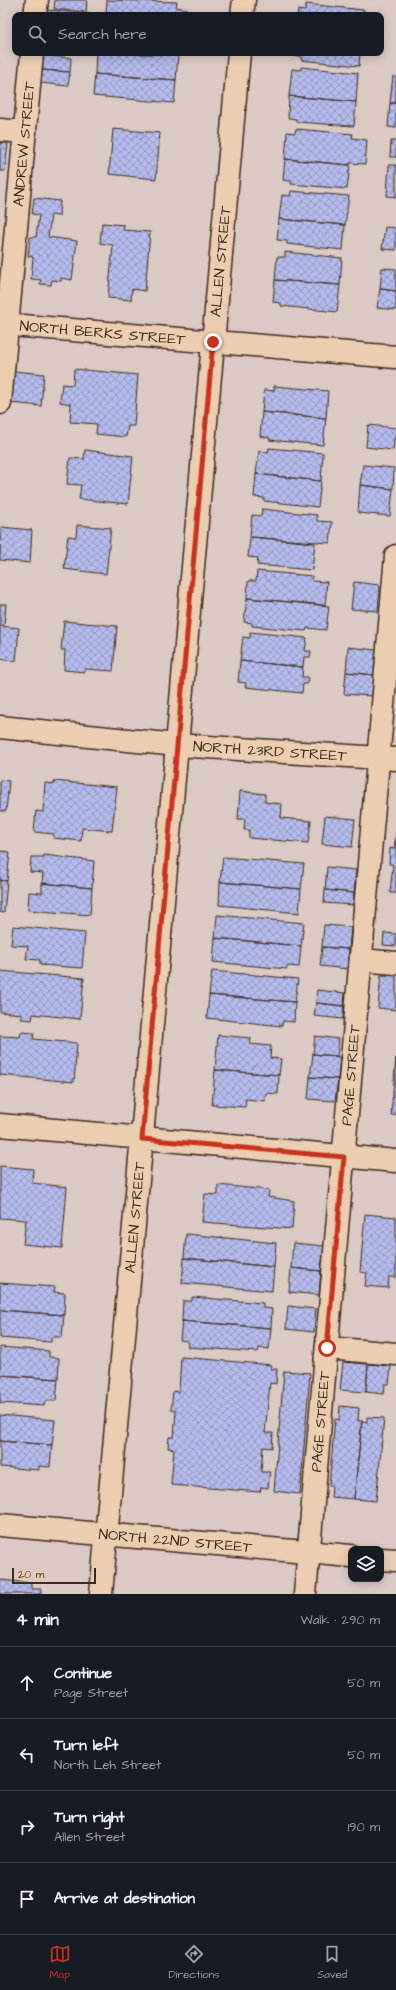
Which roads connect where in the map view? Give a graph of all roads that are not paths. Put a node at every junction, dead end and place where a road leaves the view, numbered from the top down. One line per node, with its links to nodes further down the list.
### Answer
1 (37, 0): 3 (street)
2 (244, 0): 4 (street)
3 (36, 12)
4 (242, 12)
5 (32, 56): 8 (street, ANDREW STREET)
6 (239, 56): 10 (street, ALLEN STREET)
7 (0, 130): 8 (street)
8 (25, 132): 9 (street, ANDREW STREET)
9 (4, 324): 10 (street, NORTH BERKS STREET); 12 (street, ANDREW STREET)
10 (213, 342): 11 (street, NORTH BERKS STREET); 15 (street, ALLEN STREET)
11 (396, 357)
12 (0, 403)
13 (396, 556): 16 (street, PAGE STREET)
14 (0, 727): 15 (street, NORTH 23RD STREET)
15 (177, 745): 16 (street, NORTH 23RD STREET); 20 (street, ALLEN STREET)
16 (387, 758): 17 (street, PAGE STREET)
17 (361, 960): 18 (street); 21 (street, PAGE STREET)
18 (396, 963)
19 (0, 1125): 20 (street)
20 (142, 1139): 21 (street); 26 (street, ALLEN STREET)
21 (344, 1157): 22 (street); 23 (street, PAGE STREET)
22 (396, 1161)
23 (327, 1348): 24 (street); 27 (street, PAGE STREET)
24 (396, 1354)
25 (0, 1525): 26 (street, NORTH 22ND STREET)
26 (106, 1535): 27 (street, NORTH 22ND STREET); 31 (street, ALLEN STREET)
27 (309, 1553): 28 (street, NORTH 22ND STREET); 32 (street, PAGE STREET)
28 (348, 1556)
29 (384, 1559): 30 (street)
30 (396, 1560)
31 (101, 1594)
32 (305, 1594)

